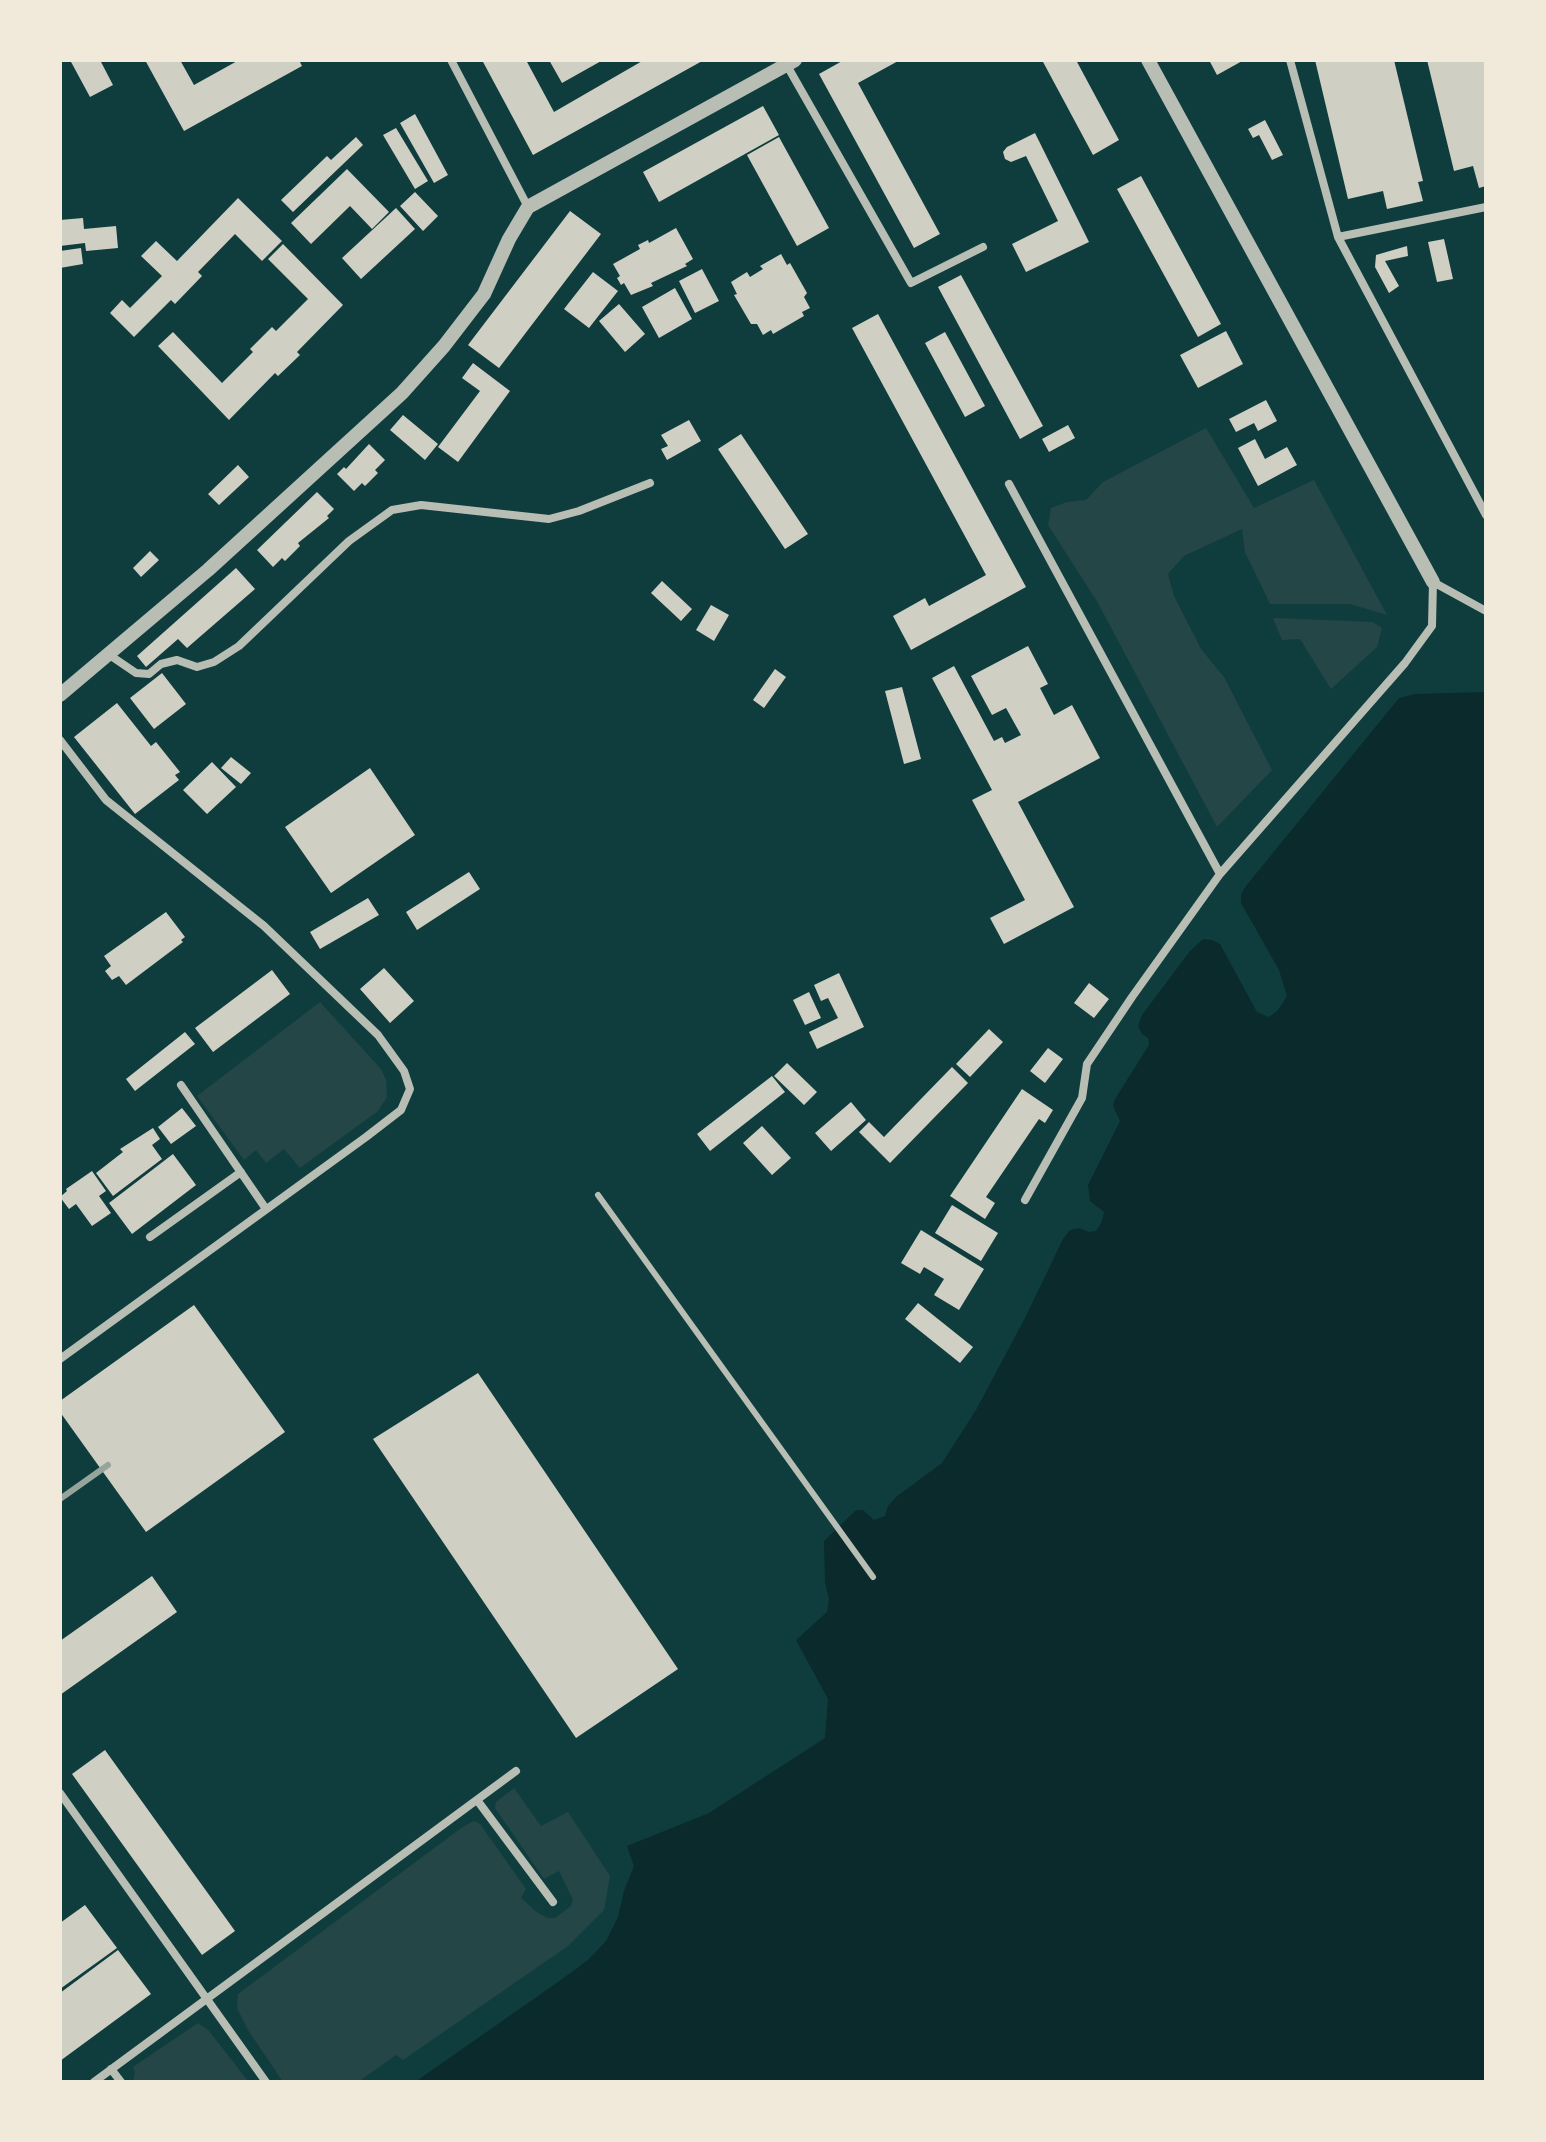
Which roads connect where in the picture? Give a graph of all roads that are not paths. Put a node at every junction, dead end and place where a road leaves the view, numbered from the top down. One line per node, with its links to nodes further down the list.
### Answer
1 (451, 60): 5 (street)
2 (1148, 60): 12 (street)
3 (1290, 60): 7 (street)
4 (788, 61): 5 (street); 8 (street)
5 (528, 207): 14 (street)
6 (1486, 207): 7 (street)
7 (1338, 237): 11 (street)
8 (983, 247)
9 (650, 483): 14 (street)
10 (1009, 484): 17 (street)
11 (1486, 515)
12 (1433, 582): 13 (street); 17 (street)
13 (1486, 611)
14 (108, 654): 15 (street)
15 (60, 695)
16 (60, 740): 22 (street)
17 (1220, 874): 21 (street)
18 (181, 1085): 19 (street)
19 (241, 1172): 22 (street); 23 (street)
20 (598, 1195): 25 (lane)
21 (1025, 1200)
22 (266, 1209): 24 (street)
23 (150, 1237)
24 (60, 1359)
25 (873, 1577)
26 (516, 1771): 28 (street)
27 (60, 1793): 30 (street)
28 (477, 1800): 29 (street); 30 (street)
29 (553, 1902)
30 (206, 2000): 31 (street); 34 (street)
31 (111, 2069): 32 (street); 33 (street)
32 (94, 2082)
33 (121, 2082)
34 (266, 2082)

